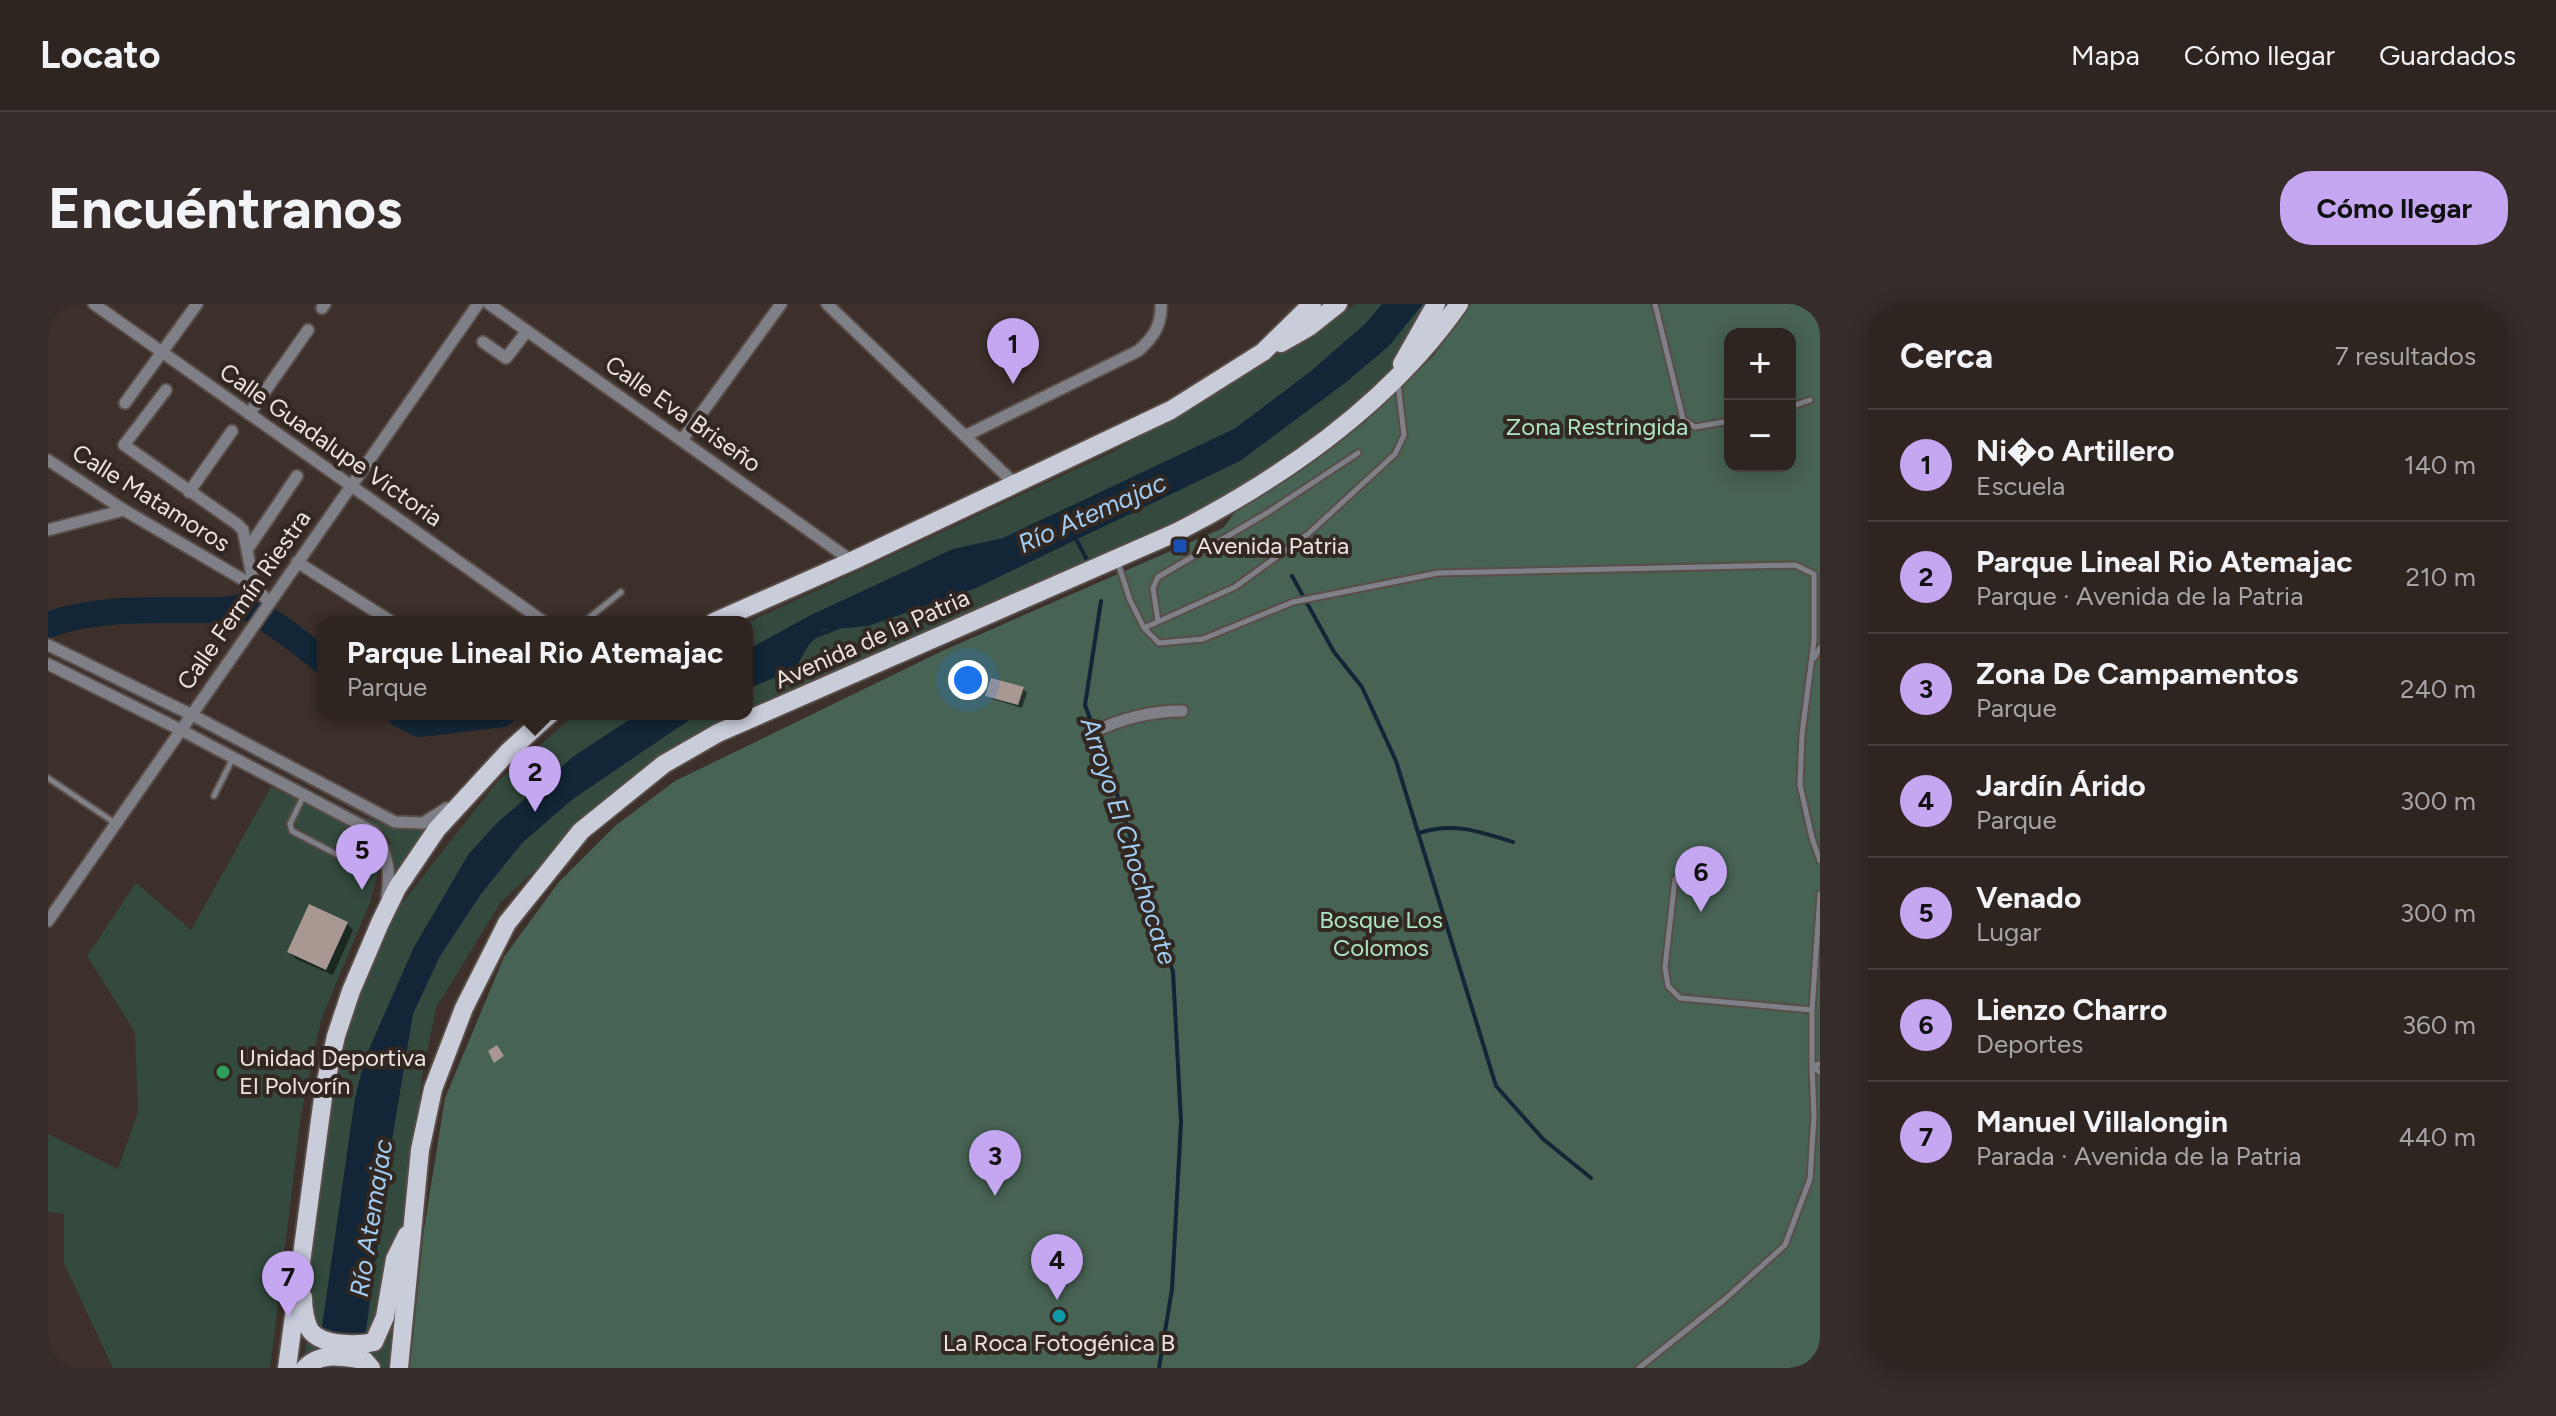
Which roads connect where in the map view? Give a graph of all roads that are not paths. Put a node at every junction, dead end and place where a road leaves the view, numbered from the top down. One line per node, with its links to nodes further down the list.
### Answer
1 (94, 304): 16 (street, Calle Guadalupe Victoria)
2 (197, 304): 16 (street)
3 (478, 304): 32 (street, Calle Fermín Riestra)
4 (489, 304): 14 (street, Calle Eva Briseño)
5 (781, 304): 27 (street)
6 (827, 304): 26 (street)
7 (1161, 304): 26 (street)
8 (1312, 304): 17 (main road)
9 (1338, 304): 17 (main road)
10 (1436, 304): 18 (main road)
11 (1459, 304): 18 (main road, Avenida de la Patria)
12 (1655, 304): 24 (lane)
13 (308, 330): 23 (street)
14 (527, 331): 15 (street); 27 (street, Calle Eva Briseño)
15 (483, 342)
16 (163, 352): 21 (street); 23 (street, Calle Guadalupe Victoria)
17 (1263, 352): 31 (main road)
18 (1396, 379): 37 (main road, Avenida de la Patria); 47 (lane)
19 (166, 390): 33 (street)
20 (1810, 400): 22 (lane)
21 (125, 403)
22 (1796, 405)
23 (249, 414): 32 (street, Calle Guadalupe Victoria)
24 (1724, 422)
25 (232, 431): 33 (street)
26 (965, 436): 31 (street)
27 (682, 440): 38 (street, Calle Eva Briseño)
28 (1358, 453): 47 (lane)
29 (48, 460): 34 (street, Calle Matamoros)
30 (297, 476): 36 (street)
31 (1015, 484): 38 (main road)
32 (351, 486): 39 (street, Calle Fermín Riestra); 44 (street, Calle Guadalupe Victoria)
33 (189, 492): 36 (street)
34 (124, 510): 35 (street); 40 (street, Calle Matamoros)
35 (48, 530)
36 (247, 550): 40 (street)
37 (1116, 558): 48 (lane); 57 (main road, Avenida de la Patria)
38 (852, 561): 46 (main road)
39 (297, 562): 42 (street, Calle Fermín Riestra); 43 (street)
40 (254, 586): 42 (street, Calle Matamoros)
41 (621, 592): 45 (lane)
42 (269, 602): 56 (street, Calle Fermín Riestra)
43 (382, 616)
44 (535, 616)
45 (591, 616)
46 (728, 616)
47 (1158, 621): 48 (lane)
48 (1144, 628): 51 (lane)
49 (48, 645): 53 (street)
50 (1820, 648): 51 (lane)
51 (1811, 662): 70 (lane)
52 (48, 664): 54 (street)
53 (103, 671): 54 (street); 56 (street)
54 (95, 687): 60 (street)
55 (1182, 711): 61 (street)
56 (192, 715): 60 (street, Calle Fermín Riestra); 67 (street)
57 (753, 718)
58 (543, 720): 64 (main road)
59 (748, 720): 80 (main road, Avenida de la Patria)
60 (181, 730): 62 (street); 69 (street, Calle Fermín Riestra)
61 (1090, 734)
62 (234, 757): 65 (street); 66 (lane)
63 (48, 778): 69 (lane)
64 (473, 788): 67 (street); 75 (main road)
65 (304, 794): 68 (street); 71 (lane)
66 (214, 796)
67 (366, 807): 68 (street)
68 (358, 822): 75 (street)
69 (116, 823): 74 (street, Calle Fermín Riestra)
70 (1820, 861)
71 (365, 869)
72 (1675, 879): 76 (lane)
73 (1820, 894): 76 (lane)
74 (49, 922)
75 (380, 923): 81 (main road)
76 (1812, 1010): 78 (lane)
77 (1820, 1064): 78 (lane)
78 (1812, 1066): 79 (lane); 86 (lane)
79 (1820, 1072)
80 (412, 1226): 81 (main road); 85 (main road, Avenida de la Patria)
81 (305, 1244): 83 (main road)
82 (306, 1366): 84 (main road)
83 (287, 1368)
84 (371, 1368)
85 (399, 1368)
86 (1639, 1368)

